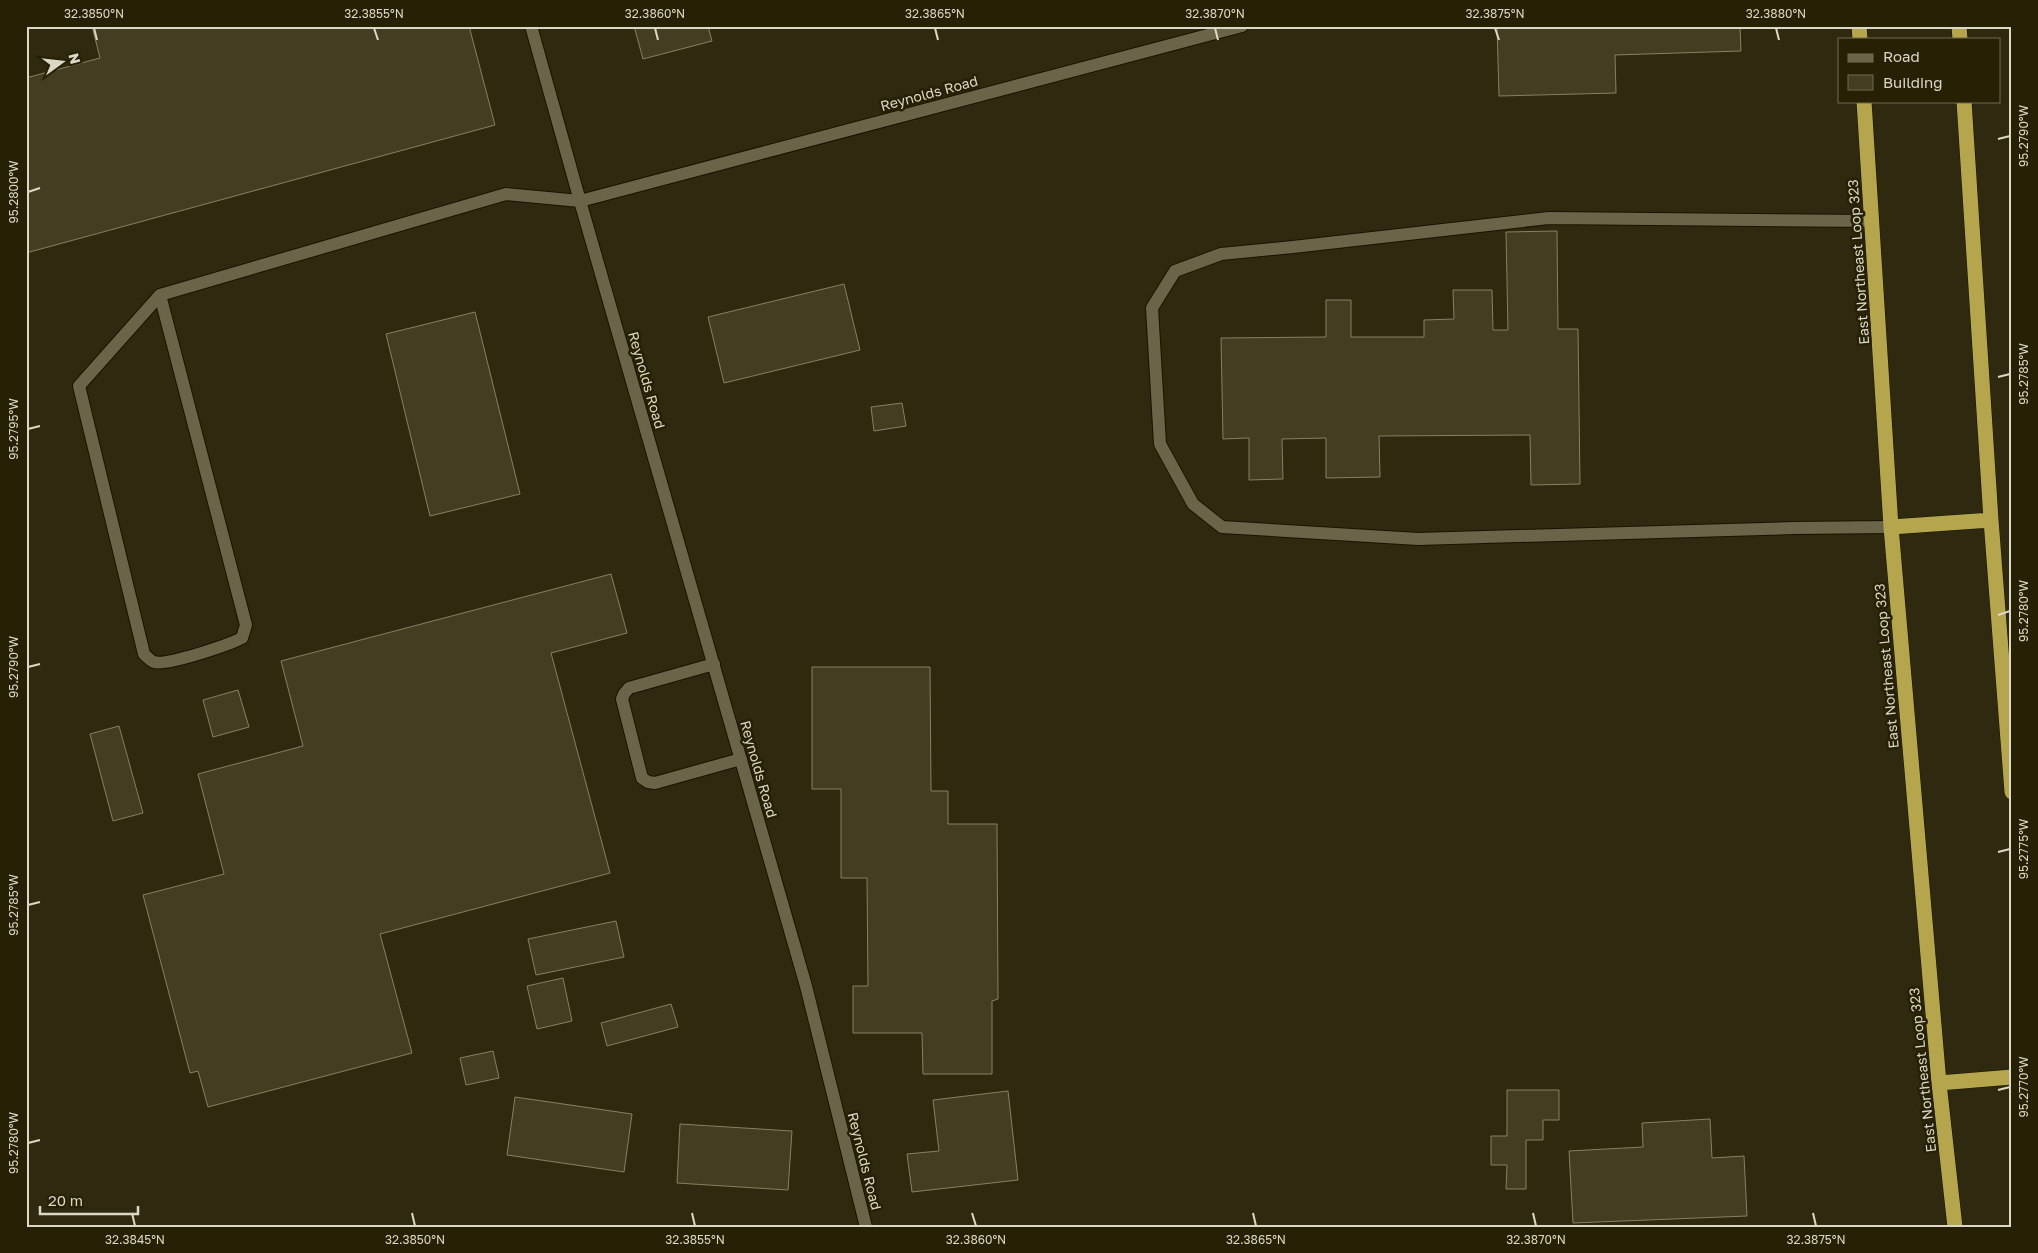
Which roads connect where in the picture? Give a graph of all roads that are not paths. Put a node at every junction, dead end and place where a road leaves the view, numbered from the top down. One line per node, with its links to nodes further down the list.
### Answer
1 (531, 26): 5 (street)
2 (1242, 26): 5 (street, Reynolds Road)
3 (1864, 102): 6 (highway, East Northeast Loop 323)
4 (1964, 102): 8 (highway)
5 (580, 201): 7 (street); 10 (street, Reynolds Road)
6 (1871, 221): 9 (highway, East Northeast Loop 323); 9 (street)
7 (160, 294): 7 (street)
8 (1991, 520): 9 (highway); 12 (highway)
9 (1890, 527): 14 (highway, East Northeast Loop 323)
10 (714, 664): 11 (street, Reynolds Road); 11 (street)
11 (741, 758): 15 (street, Reynolds Road)
12 (2012, 792)
13 (2012, 1078): 14 (highway)
14 (1939, 1083): 16 (highway, East Northeast Loop 323)
15 (866, 1227)
16 (1955, 1227)

